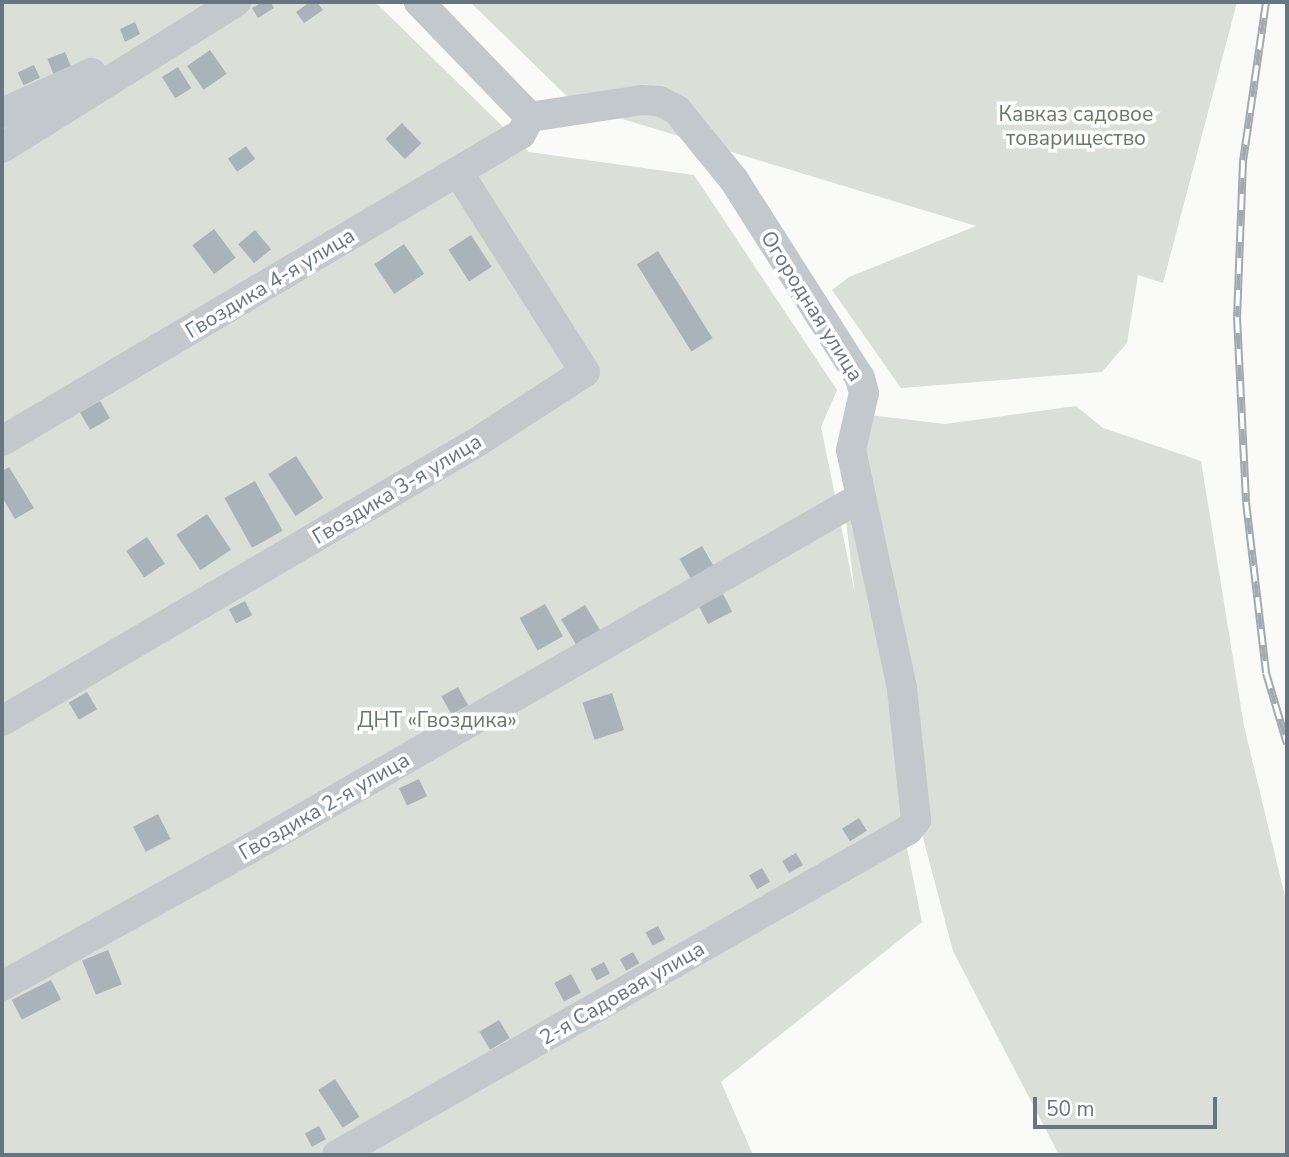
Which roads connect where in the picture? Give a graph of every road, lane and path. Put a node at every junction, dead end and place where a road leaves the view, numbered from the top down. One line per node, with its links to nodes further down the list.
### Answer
1 (236, 2): 3 (street)
2 (419, 2): 5 (street)
3 (191, 27): 4 (street); 6 (street)
4 (2, 113)
5 (530, 117): 7 (street, Гвоздика 4-я улица); 9 (street, Огородная улица)
6 (2, 148)
7 (458, 172): 8 (street, Гвоздика 4-я улица); 10 (street, Гвоздика 3-я улица)
8 (2, 441)
9 (861, 497): 11 (street, Огородная улица); 12 (street, Гвоздика 2-я улица)
10 (2, 722)
11 (908, 830): 13 (street, 2-я Садовая улица)
12 (2, 986)
13 (337, 1155)

